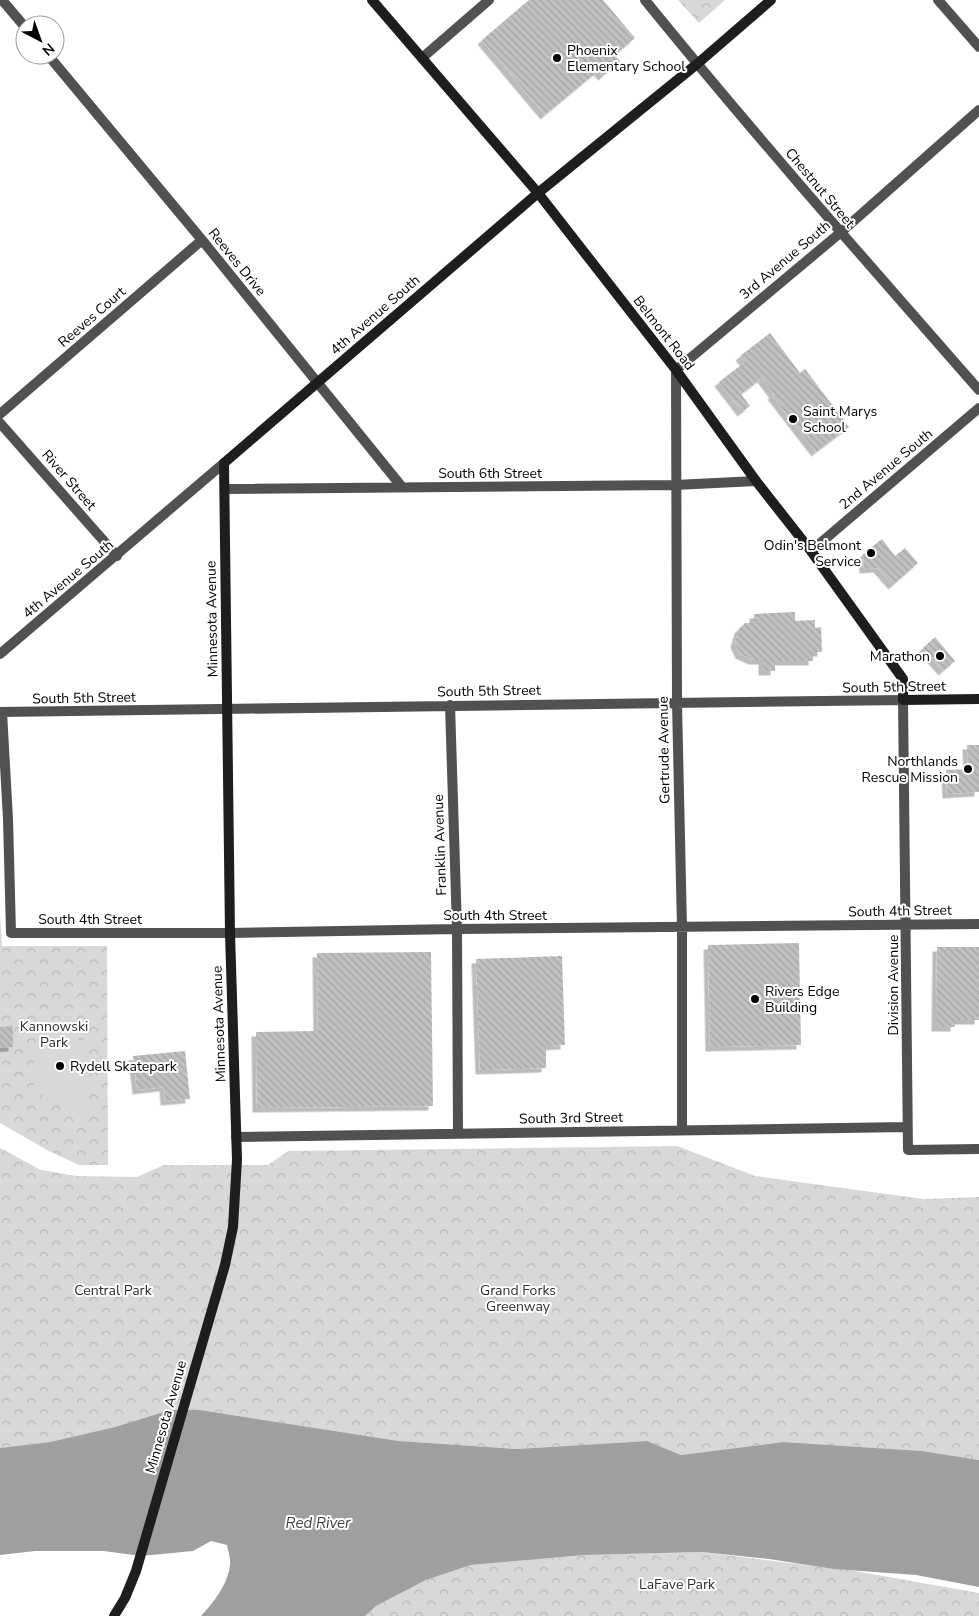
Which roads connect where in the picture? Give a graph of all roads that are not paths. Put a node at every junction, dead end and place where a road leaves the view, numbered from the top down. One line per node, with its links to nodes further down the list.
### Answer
1 (2, 0): 7 (street)
2 (372, 0): 9 (street, Belmont Road)
3 (489, 0): 9 (street)
4 (645, 0): 10 (street, Chestnut Street)
5 (770, 0): 10 (street, 4th Avenue South)
6 (938, 0): 8 (street)
7 (15, 15)
8 (979, 47)
9 (422, 58): 13 (street, Belmont Road)
10 (697, 64): 13 (street, 4th Avenue South); 14 (street, Chestnut Street)
11 (56, 65): 15 (street, Reeves Drive)
12 (979, 110): 14 (street, 3rd Avenue South)
13 (538, 193): 16 (street, Belmont Road); 17 (street, 4th Avenue South)
14 (840, 233): 16 (street, 3rd Avenue South); 18 (street, Chestnut Street)
15 (202, 240): 17 (street, Reeves Drive); 20 (street, Reeves Court)
16 (676, 370): 23 (street, Belmont Road); 24 (street, Gertrude Avenue)
17 (318, 383): 22 (street, 4th Avenue South); 25 (street, Reeves Drive)
18 (979, 390)
19 (979, 408): 27 (street, 2nd Avenue South)
20 (0, 414)
21 (0, 422): 28 (street, River Street)
22 (224, 463): 26 (street, Minnesota Avenue); 28 (street, 4th Avenue South)
23 (756, 481): 24 (street, South 6th Street); 27 (street, Belmont Road)
24 (676, 485): 25 (street, South 6th Street); 32 (street, Gertrude Avenue)
25 (402, 487): 26 (street, South 6th Street)
26 (224, 489): 34 (street, Minnesota Avenue)
27 (811, 551): 31 (street, Belmont Road)
28 (117, 556): 29 (street, 4th Avenue South)
29 (0, 654)
30 (979, 699): 31 (street, South 5th Street)
31 (903, 700): 32 (street, South 5th Street); 36 (street, Division Avenue)
32 (677, 703): 33 (street, South 5th Street); 38 (street, Gertrude Avenue)
33 (450, 705): 34 (street, South 5th Street); 39 (street, Franklin Avenue)
34 (228, 710): 35 (street, South 5th Street); 40 (street, Minnesota Avenue)
35 (1, 712): 40 (street, South 4th Street)
36 (906, 924): 37 (street, South 4th Street); 38 (street, South 4th Street); 41 (street, Division Avenue)
37 (979, 924)
38 (682, 928): 39 (street, South 4th Street); 42 (street, Gertrude Avenue)
39 (457, 929): 40 (street, South 4th Street); 43 (street, Franklin Avenue)
40 (230, 933): 44 (street, Minnesota Avenue)
41 (907, 1127): 42 (street, South 3rd Street); 45 (street, Division Avenue)
42 (682, 1130): 43 (street, South 3rd Street)
43 (458, 1133): 44 (street, South 3rd Street)
44 (236, 1137): 46 (street, Minnesota Avenue)
45 (979, 1149)
46 (114, 1616)

